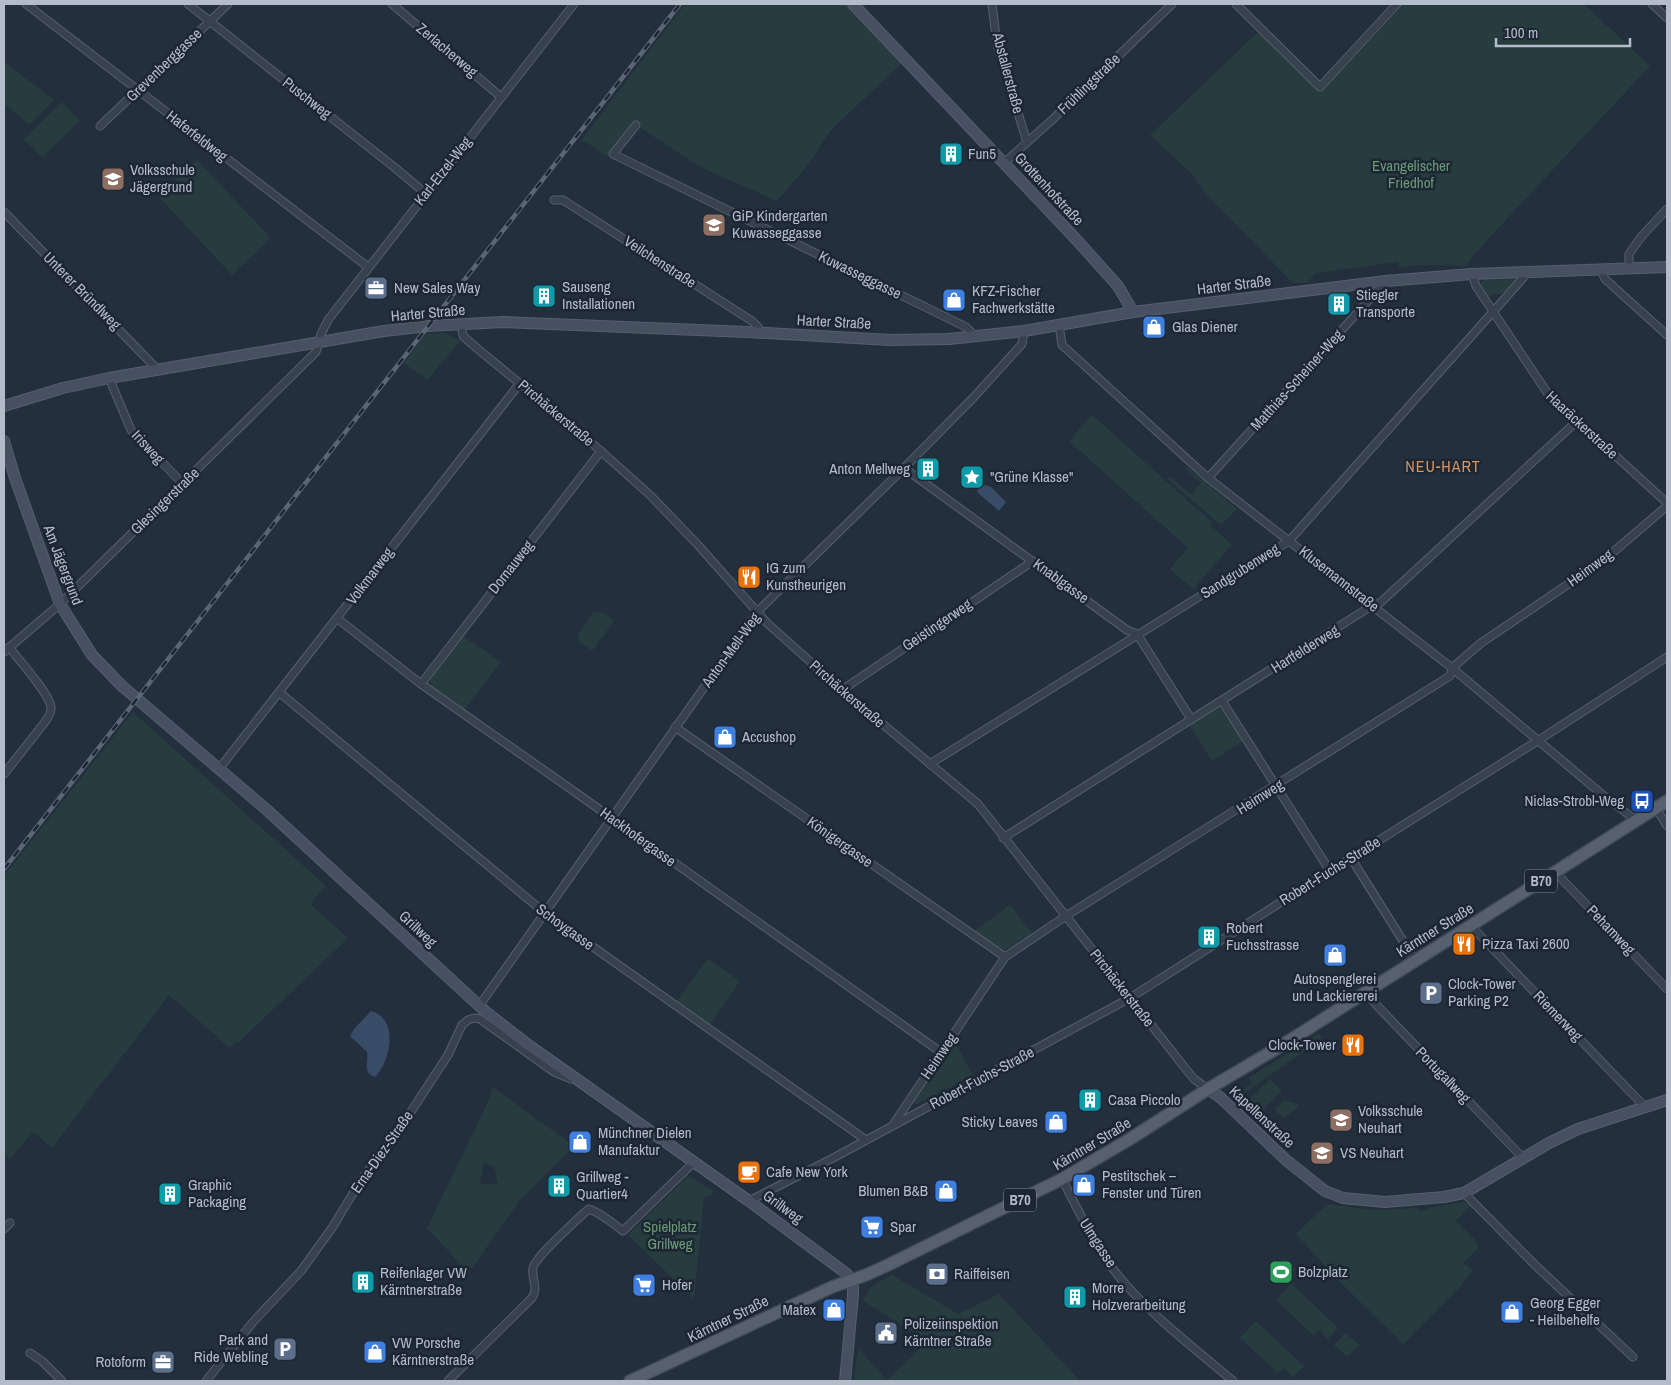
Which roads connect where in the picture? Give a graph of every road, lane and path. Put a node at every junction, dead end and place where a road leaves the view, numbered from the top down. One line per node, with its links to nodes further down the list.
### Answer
1 (26, 4): 14 (street, Haferfeldweg)
2 (188, 4): 13 (street, Puschweg)
3 (228, 4): 13 (street, Grevenberggasse)
4 (392, 4): 15 (street, Zerlacherweg)
5 (574, 4): 15 (street, Karl-Etzel-Weg)
6 (853, 4): 19 (main road, Grottenhofstraße)
7 (992, 4): 18 (street, Abstallerstraße)
8 (1172, 4): 18 (street, Frühlingstraße)
9 (1236, 4): 10 (street)
10 (1398, 4)
11 (1652, 4): 12 (street)
12 (1667, 18)
13 (209, 22): 14 (street, Grevenberggasse); 20 (street, Puschweg)
14 (138, 90): 17 (street, Grevenberggasse); 24 (street, Haferfeldweg)
15 (501, 97): 20 (street, Karl-Etzel-Weg)
16 (636, 125): 38 (street, Kuwasseggasse)
17 (100, 126)
18 (1027, 142): 19 (street, Frühlingstraße)
19 (1004, 163): 32 (main road, Grottenhofstraße)
20 (425, 193): 24 (street, Karl-Etzel-Weg)
21 (554, 200): 36 (street, Veilchenstraße)
22 (1667, 209): 26 (street)
23 (4, 212): 40 (street, Unterer Bründlweg)
24 (368, 267): 39 (street, Karl-Etzel-Weg)
25 (1667, 267): 26 (main road, Harter Straße)
26 (1629, 269): 27 (main road, Harter Straße)
27 (1602, 270): 28 (main road, Harter Straße); 37 (street)
28 (1526, 272): 29 (main road, Harter Straße); 31 (street)
29 (1472, 274): 30 (main road, Harter Straße); 31 (street, Haaräckerstraße)
30 (1386, 281): 32 (main road, Harter Straße); 50 (street, Matthias-Scheiner-Weg)
31 (1493, 311): 44 (street, Haaräckerstraße); 53 (street, Sandgrubenweg)
32 (1133, 312): 34 (main road, Harter Straße)
33 (461, 324): 36 (main road, Harter Straße); 39 (main road, Harter Straße); 42 (street, Pirchäckerstraße)
34 (1059, 325): 35 (main road, Harter Straße); 50 (street, Klusemannstraße)
35 (1024, 331): 38 (main road, Harter Straße); 48 (street, Anton-Mell-Weg)
36 (759, 332): 38 (main road, Harter Straße)
37 (1667, 335)
38 (975, 336)
39 (319, 343): 40 (main road, Harter Straße); 51 (street, Glesingerstraße)
40 (158, 370): 41 (main road, Harter Straße)
41 (109, 378): 43 (main road, Harter Straße); 51 (street, Irisweg)
42 (520, 383): 46 (street, Pirchäckerstraße); 58 (street, Volkmarweg)
43 (4, 406)
44 (1577, 422): 52 (street, Haaräckerstraße); 56 (street, Hartfelderweg)
45 (4, 441): 49 (main road, Am Jägergrund)
46 (601, 451): 57 (street, Pirchäckerstraße); 63 (street, Dornauweg)
47 (4, 458): 49 (main road, Am Jägergrund)
48 (904, 468): 54 (street, Knablgasse); 57 (street, Anton-Mell-Weg)
49 (15, 478): 55 (main road, Am Jägergrund)
50 (1208, 478): 53 (street, Klusemannstraße)
51 (183, 484): 55 (street, Glesingerstraße)
52 (1667, 504): 62 (street, Heimweg)
53 (1289, 540): 56 (street, Klusemannstraße); 59 (street, Sandgrubenweg)
54 (1032, 561): 59 (street, Knablgasse); 64 (street, Geistingerweg)
55 (60, 604): 60 (street, Glesingerstraße); 66 (main road, Am Jägergrund)
56 (1373, 605): 62 (street, Klusemannstraße); 67 (street, Hartfelderweg)
57 (758, 611): 64 (street, Pirchäckerstraße); 69 (street, Anton-Mell-Weg)
58 (338, 618): 63 (street, Hackhofergasse); 65 (street, Volkmarweg)
59 (1138, 634): 68 (street, Knablgasse); 71 (street, Sandgrubenweg)
60 (7, 650): 73 (street)
61 (1667, 657): 70 (street, Robert-Fuchs-Straße)
62 (1452, 668): 70 (street, Klusemannstraße); 74 (street, Heimweg)
63 (421, 684): 77 (street, Hackhofergasse)
64 (842, 690): 71 (street, Pirchäckerstraße)
65 (280, 693): 72 (street, Volkmarweg); 84 (street, Schoygasse)
66 (136, 699): 72 (main road, Grillweg)
67 (1222, 701): 68 (street, Hartfelderweg); 74 (street)
68 (1191, 719): 80 (street, Hartfelderweg)
69 (675, 727): 77 (street, Anton-Mell-Weg); 87 (street, Königergasse)
70 (1539, 740): 78 (street, Klusemannstraße); 81 (street, Robert-Fuchs-Straße)
71 (931, 765): 80 (street, Pirchäckerstraße)
72 (219, 769): 92 (main road, Grillweg)
73 (4, 774)
74 (1276, 787): 82 (street); 85 (street, Heimweg)
75 (1667, 801): 76 (main road, Kärntner Straße / B70)
76 (1656, 808): 78 (main road, Kärntner Straße / B70); 79 (street)
77 (611, 818): 84 (street, Anton-Mell-Weg); 93 (street, Hackhofergasse)
78 (1637, 821): 83 (main road, Kärntner Straße / B70)
79 (1667, 826)
80 (1003, 838): 85 (street, Pirchäckerstraße)
81 (1352, 858): 82 (street, Robert-Fuchs-Straße); 88 (street)
82 (1330, 871): 91 (street, Robert-Fuchs-Straße)
83 (1555, 872): 86 (main road, Kärntner Straße / B70); 89 (street, Pehamweg)
84 (545, 914): 92 (street, Anton-Mell-Weg); 99 (street, Schoygasse)
85 (1066, 916): 87 (street, Heimweg); 91 (street, Pirchäckerstraße)
86 (1470, 925): 88 (main road, Kärntner Straße / B70); 97 (street, Riemerweg)
87 (1005, 957): 93 (street, Heimweg)
88 (1415, 960): 90 (main road, Kärntner Straße / B70)
89 (1667, 989)
90 (1364, 992): 95 (main road, Kärntner Straße / B70); 100 (street, Portugallweg)
91 (1130, 998): 95 (street, Pirchäckerstraße); 98 (street, Robert-Fuchs-Straße)
92 (479, 1006): 94 (main road, Grillweg)
93 (942, 1053): 98 (street, Heimweg)
94 (579, 1082): 101 (main road, Grillweg); 111 (street, Erna-Diez-Straße)
95 (1208, 1089): 102 (main road, Kärntner Straße / B70); 103 (main road, Kapellenstraße)
96 (1667, 1100): 97 (main road, Kapellenstraße)
97 (1645, 1107): 100 (main road, Kapellenstraße)
98 (892, 1126): 99 (street, Robert-Fuchs-Straße)
99 (866, 1140): 104 (street, Robert-Fuchs-Straße)
100 (1523, 1158): 103 (main road, Kapellenstraße)
101 (694, 1162): 104 (main road, Grillweg); 112 (street)
102 (1062, 1179): 107 (main road, Kärntner Straße / B70); 115 (street, Ulmgasse)
103 (1464, 1192): 109 (street)
104 (750, 1202): 107 (main road, Grillweg)
105 (10, 1223): 106 (street)
106 (4, 1229)
107 (850, 1281): 113 (main road, Kärntner Straße / B70); 114 (main road)
108 (30, 1352): 110 (street)
109 (1634, 1358)
110 (62, 1381)
111 (206, 1381)
112 (448, 1381)
113 (630, 1381)
114 (845, 1381)
115 (1233, 1381)

